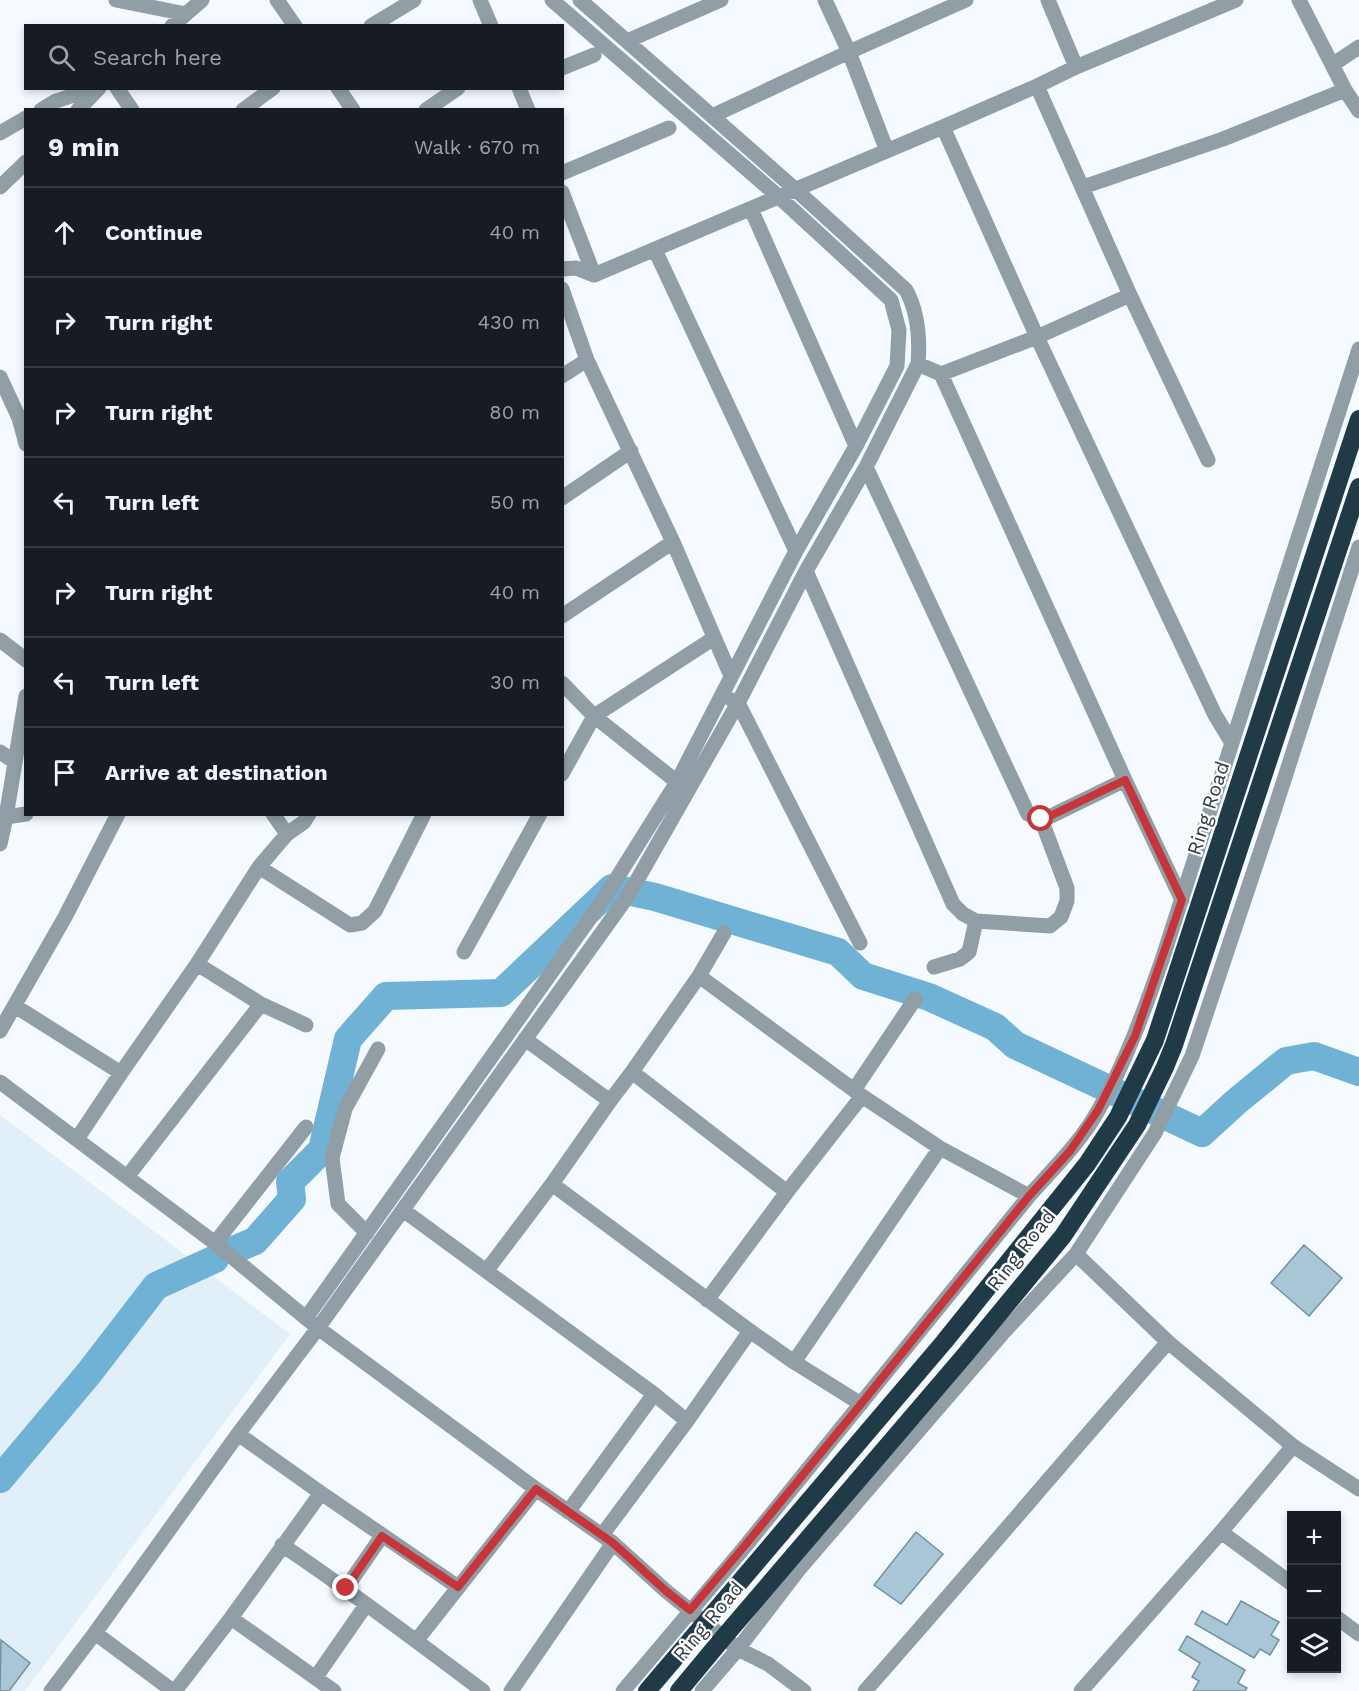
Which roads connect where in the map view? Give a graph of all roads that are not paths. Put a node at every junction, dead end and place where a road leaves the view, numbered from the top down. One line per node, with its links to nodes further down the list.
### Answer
1 (116, 0): 14 (street)
2 (202, 0): 14 (street)
3 (277, 0): 16 (street)
4 (414, 0): 17 (street)
5 (480, 0): 18 (street)
6 (552, 0): 55 (street)
7 (580, 0): 19 (street)
8 (721, 0): 19 (street)
9 (825, 0): 21 (street)
10 (966, 0): 21 (street)
11 (1048, 0): 24 (street)
12 (1236, 0): 24 (street)
13 (1299, 0): 23 (street)
14 (186, 14): 15 (street)
15 (174, 24)
16 (294, 24)
17 (374, 24)
18 (489, 24)
19 (627, 41): 43 (street)
20 (1359, 47): 23 (street)
21 (849, 51): 43 (street); 48 (street)
22 (594, 55): 25 (street)
23 (1332, 65): 34 (street)
24 (1076, 66): 26 (street)
25 (564, 67)
26 (1037, 86): 45 (street); 52 (street)
27 (91, 90): 35 (street)
28 (95, 90): 36 (street)
29 (118, 90): 37 (street)
30 (270, 90): 38 (street)
31 (339, 90): 39 (street)
32 (455, 90): 40 (street)
33 (520, 90): 41 (street)
34 (1345, 90): 42 (street); 52 (street)
35 (44, 108)
36 (80, 108)
37 (131, 108)
38 (246, 108)
39 (352, 108)
40 (429, 108)
41 (527, 108)
42 (1359, 111)
43 (712, 116): 53 (street)
44 (24, 119): 47 (street)
45 (943, 127): 48 (street); 62 (street)
46 (669, 128): 50 (street)
47 (0, 133)
48 (888, 151): 53 (street)
49 (24, 164): 51 (street)
50 (564, 172)
51 (0, 187)
52 (1083, 187): 61 (street)
53 (796, 190): 55 (street); 65 (street)
54 (564, 197): 59 (street)
55 (779, 197): 56 (street); 71 (street)
56 (752, 209): 57 (street); 71 (street)
57 (655, 250): 59 (street); 79 (street)
58 (564, 269): 59 (street)
59 (594, 275)
60 (564, 295): 64 (street)
61 (1130, 295): 62 (street); 73 (street)
62 (1037, 337): 66 (street); 91 (street)
63 (1359, 349): 91 (street)
64 (587, 360): 67 (street); 72 (street)
65 (918, 364): 66 (street); 74 (street)
66 (941, 374): 95 (street)
67 (564, 375)
68 (0, 377): 69 (street)
69 (22, 417)
70 (1359, 419): 165 (highway, Ring Road)
71 (856, 446): 79 (street)
72 (630, 451): 76 (street); 77 (street)
73 (1208, 460)
74 (866, 467): 80 (street); 104 (street)
75 (1359, 487): 168 (highway, Ring Road)
76 (564, 497)
77 (673, 542): 81 (street); 82 (street)
78 (1359, 547): 138 (street)
79 (796, 551): 85 (street)
80 (806, 571): 88 (street); 109 (street)
81 (564, 615)
82 (714, 638): 85 (street); 90 (street)
83 (0, 640): 84 (street)
84 (24, 658)
85 (731, 676): 87 (street)
86 (564, 685): 90 (street)
87 (722, 694): 88 (street); 96 (street)
88 (738, 703): 111 (street); 121 (street)
89 (24, 708): 93 (street)
90 (594, 716): 94 (street); 96 (street)
91 (1232, 743): 108 (street)
92 (0, 752): 93 (street)
93 (15, 762): 103 (street)
94 (564, 770)
95 (1125, 780): 104 (street); 108 (street)
96 (677, 782): 136 (street)
97 (24, 814): 103 (street)
98 (117, 816): 118 (street)
99 (274, 816): 105 (street)
100 (308, 816): 105 (street)
101 (423, 816): 107 (street)
102 (539, 816): 112 (street)
103 (6, 817): 106 (street)
104 (1041, 819): 109 (street)
105 (287, 834): 107 (street)
106 (0, 844)
107 (259, 867): 113 (street)
108 (1182, 900): 134 (street)
109 (976, 921): 114 (street)
110 (724, 933): 115 (street)
111 (860, 943)
112 (464, 952)
113 (197, 964): 117 (street); 124 (street)
114 (934, 967)
115 (699, 976): 123 (street); 126 (street)
116 (915, 999): 126 (street)
117 (261, 1004): 119 (street); 131 (street)
118 (15, 1006): 120 (street); 124 (street)
119 (306, 1025)
120 (0, 1031)
121 (525, 1039): 127 (street); 135 (street)
122 (378, 1049): 136 (street)
123 (632, 1072): 127 (street); 133 (street)
124 (121, 1073): 129 (street)
125 (0, 1082): 129 (street)
126 (858, 1093): 130 (street); 133 (street)
127 (610, 1101): 132 (street)
128 (306, 1127): 137 (street)
129 (77, 1139): 131 (street)
130 (940, 1148): 134 (street); 144 (street)
131 (127, 1177): 137 (street)
132 (552, 1184): 139 (street); 140 (street)
133 (787, 1192): 140 (street)
134 (1029, 1196): 146 (street)
135 (403, 1210): 139 (street); 141 (street)
136 (367, 1233): 141 (street)
137 (215, 1243): 141 (street)
138 (1076, 1254): 143 (street); 170 (street)
139 (487, 1270): 145 (street)
140 (707, 1300): 142 (street)
141 (312, 1323): 148 (street); 150 (street)
142 (750, 1331): 144 (street); 147 (street)
143 (1168, 1342): 149 (street); 182 (street)
144 (794, 1362): 146 (street)
145 (654, 1394): 147 (street); 153 (street)
146 (861, 1404): 162 (street)
147 (687, 1421): 156 (street)
148 (238, 1434): 152 (street); 167 (street)
149 (1293, 1446): 151 (street); 154 (street)
150 (536, 1489): 153 (street); 159 (street)
151 (1359, 1489)
152 (321, 1493): 155 (street); 157 (street)
153 (568, 1512): 156 (street)
154 (1221, 1532): 158 (street); 183 (street)
155 (382, 1536): 159 (street); 160 (street)
156 (607, 1539): 162 (street); 176 (street)
157 (282, 1545): 160 (street); 163 (street)
158 (1287, 1580)
159 (458, 1587): 169 (street)
160 (346, 1588): 161 (street)
161 (366, 1605): 169 (street); 171 (street)
162 (690, 1610): 165 (street); 177 (street)
163 (231, 1618): 171 (street); 173 (street)
164 (1340, 1619): 166 (street)
165 (704, 1623): 168 (street); 178 (highway, Ring Road)
166 (1357, 1628)
167 (95, 1633): 172 (street); 173 (street)
168 (723, 1638): 170 (street); 179 (highway, Ring Road)
169 (416, 1641): 175 (street)
170 (738, 1649): 180 (street); 181 (street)
171 (316, 1677): 174 (street)
172 (51, 1691)
173 (174, 1691)
174 (334, 1691)
175 (483, 1691)
176 (511, 1691)
177 (623, 1691)
178 (647, 1691)
179 (679, 1691)
180 (702, 1691)
181 (804, 1691)
182 (865, 1691)
183 (1081, 1691)

